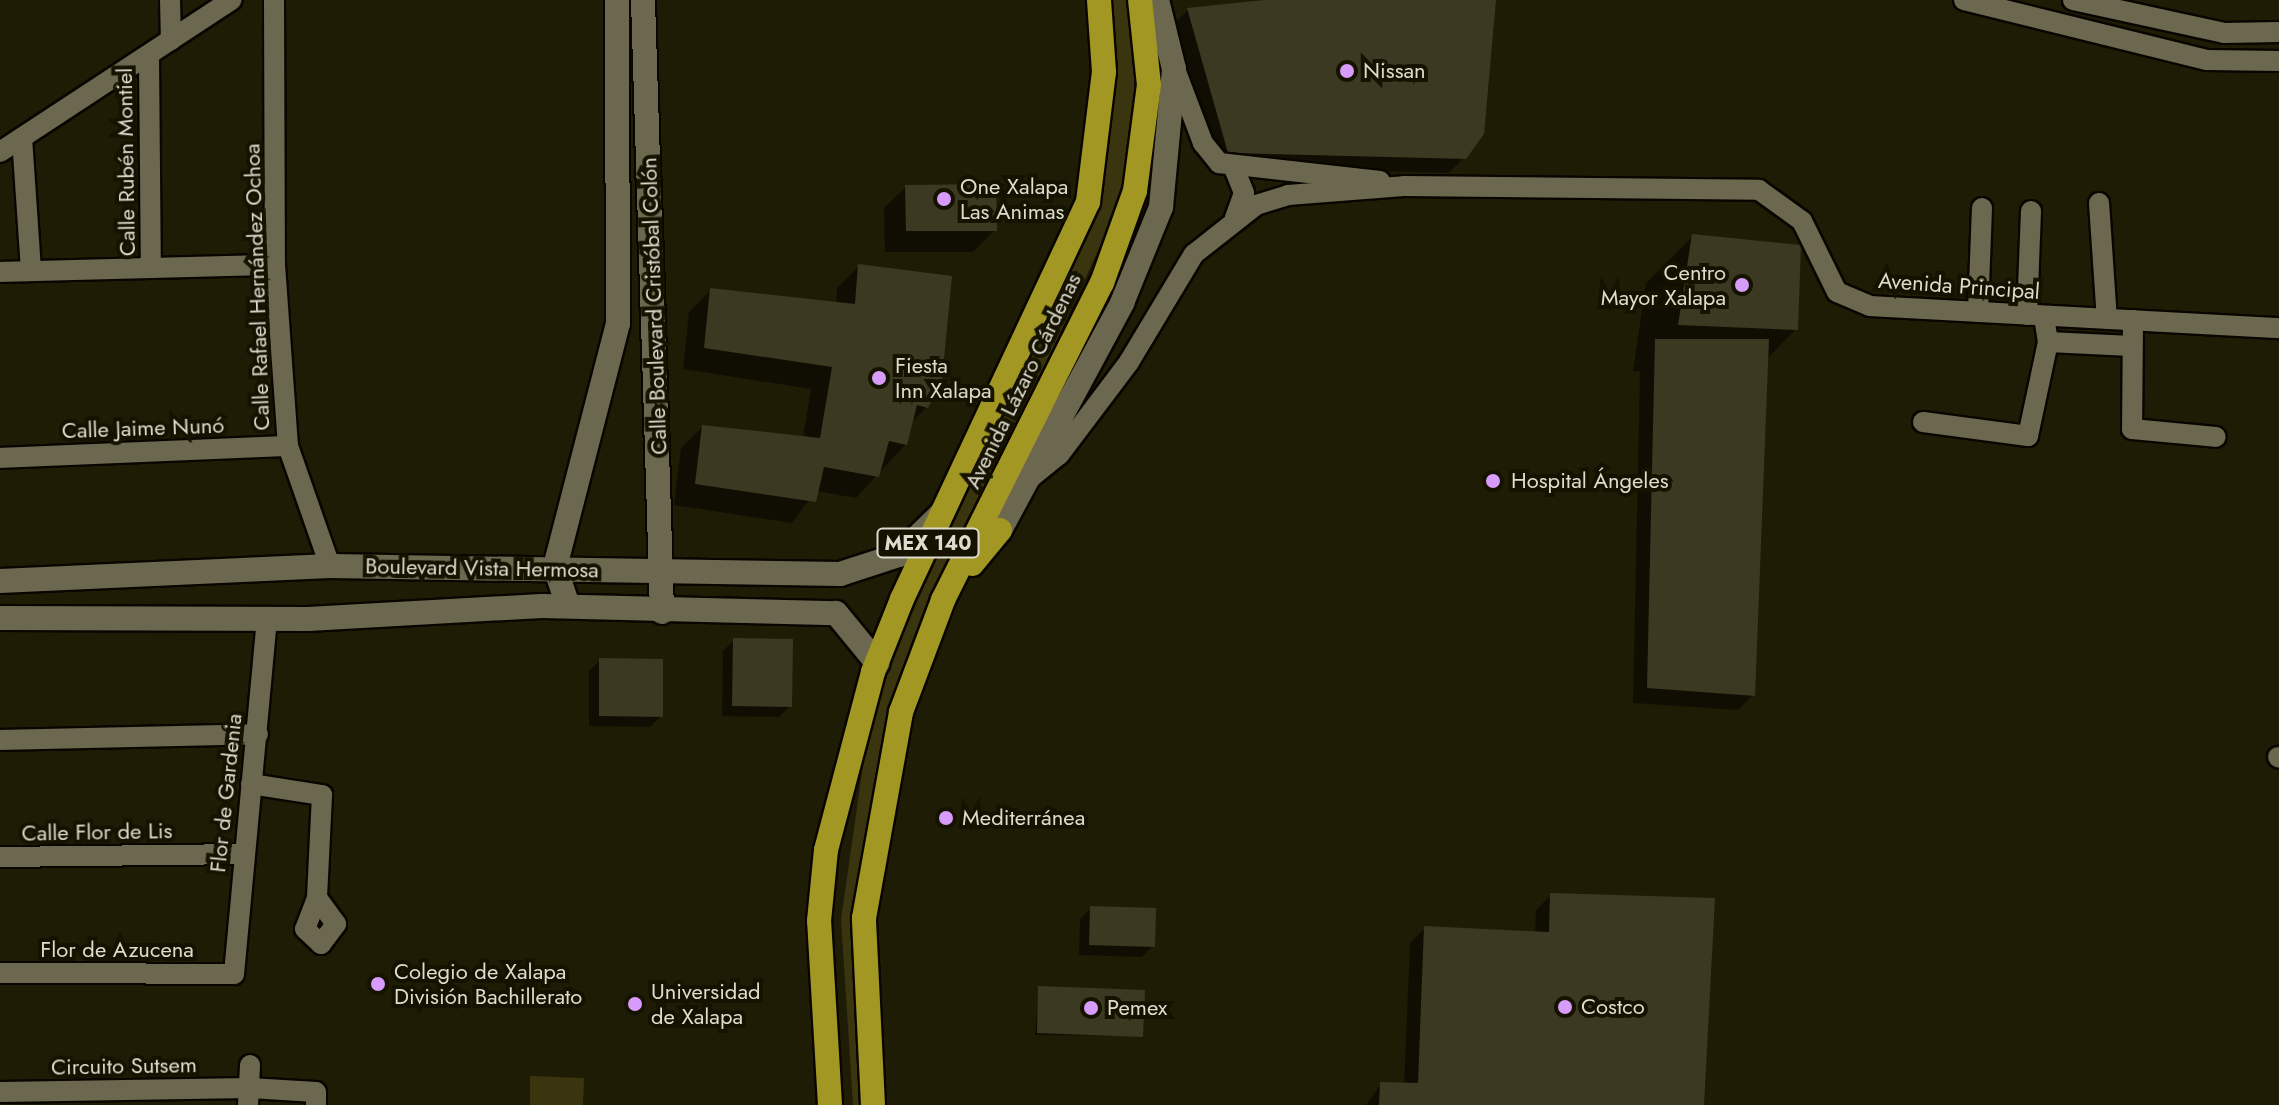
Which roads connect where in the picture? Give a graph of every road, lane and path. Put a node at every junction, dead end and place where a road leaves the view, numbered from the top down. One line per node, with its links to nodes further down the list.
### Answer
1 (170, 0): 12 (street)
2 (231, 0): 12 (street)
3 (274, 0): 24 (street, Calle Rafael Hernández Ochoa)
4 (617, 0): 43 (street, Calle Boulevard Cristóbal Colón)
5 (643, 0): 44 (street, Calle Boulevard Cristóbal Colón)
6 (1099, 0): 40 (highway, Avenida Lázaro Cárdenas / MEX 140)
7 (1140, 0): 46 (highway, Avenida Lázaro Cárdenas / MEX 140)
8 (1157, 0): 15 (street, Avenida Lázaro Cárdenas)
9 (2073, 0): 11 (street)
10 (1970, 1): 14 (street)
11 (2279, 32)
12 (171, 40): 13 (street)
13 (149, 56): 16 (street); 25 (street, Calle Rubén Montiel)
14 (2279, 61)
15 (1174, 69): 18 (street); 39 (street, Avenida Lázaro Cárdenas)
16 (22, 138): 17 (street); 26 (street)
17 (0, 152)
18 (1234, 168): 19 (street, Avenida Principal); 23 (street)
19 (1404, 186): 23 (street, Avenida Principal); 28 (street, Avenida Principal)
20 (2099, 203): 30 (street)
21 (1982, 208): 28 (street)
22 (2031, 211): 29 (street)
23 (1235, 218): 39 (street, Avenida Principal)
24 (275, 265): 25 (street); 37 (street, Calle Rafael Hernández Ochoa)
25 (151, 268): 26 (street)
26 (31, 271): 27 (street)
27 (0, 272)
28 (1978, 312): 29 (street, Avenida Principal)
29 (2036, 315): 30 (street, Avenida Principal); 33 (street)
30 (2107, 319): 31 (street, Avenida Principal)
31 (2133, 320): 32 (street, Avenida Principal); 34 (street)
32 (2279, 328)
33 (2048, 342): 34 (street); 35 (street)
34 (2131, 346): 36 (street)
35 (1923, 422)
36 (2216, 437)
37 (288, 446): 38 (street, Calle Jaime Nunó); 42 (street, Calle Rafael Hernández Ochoa)
38 (0, 458)
39 (1020, 487): 41 (street, Avenida Lázaro Cárdenas)
40 (944, 511): 44 (street, Boulevard Vista Hermosa); 51 (highway, Avenida Lázaro Cárdenas / MEX 140)
41 (1000, 530): 46 (highway)
42 (330, 566): 43 (street, Boulevard Vista Hermosa); 45 (street, Boulevard Vista Hermosa)
43 (555, 567): 44 (street, Boulevard Vista Hermosa); 47 (street)
44 (662, 572): 48 (street, Calle Boulevard Cristóbal Colón)
45 (0, 581)
46 (943, 600): 65 (highway, Avenida Lázaro Cárdenas / MEX 140)
47 (568, 606): 48 (street, Boulevard Vista Hermosa); 50 (street, Boulevard Vista Hermosa)
48 (662, 612): 51 (street, Boulevard Vista Hermosa)
49 (0, 618): 50 (street, Boulevard Vista Hermosa)
50 (267, 618): 52 (street, Flor de Gardenia)
51 (877, 663): 64 (highway, Avenida Lázaro Cárdenas / MEX 140)
52 (258, 734): 53 (street); 54 (street, Flor de Gardenia)
53 (0, 740)
54 (251, 784): 55 (street, Flor de Gardenia); 57 (street)
55 (242, 854): 56 (street, Calle Flor de Lis); 59 (street, Flor de Gardenia)
56 (0, 857)
57 (317, 898)
58 (0, 973): 59 (street, Flor de Azucena)
59 (234, 974)
60 (250, 1065): 62 (street)
61 (0, 1092): 62 (street, Circuito Sutsem)
62 (249, 1097): 63 (street, Circuito Sutsem)
63 (316, 1105)
64 (830, 1105)
65 (873, 1105)

